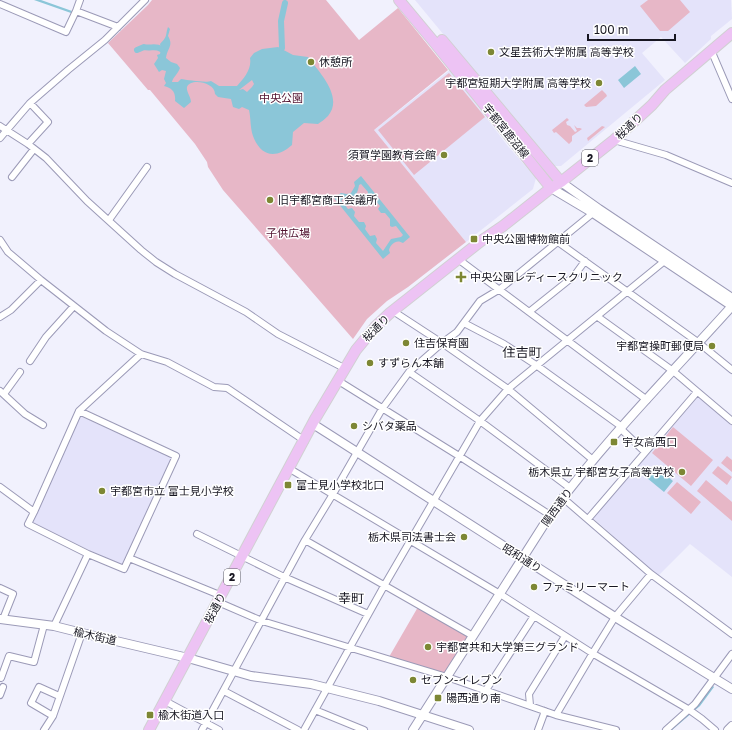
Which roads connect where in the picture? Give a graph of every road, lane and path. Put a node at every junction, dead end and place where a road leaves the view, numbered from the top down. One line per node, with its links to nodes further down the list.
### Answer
1 (80, 0): 6 (street)
2 (145, 0): 7 (street)
3 (399, 0): 22 (main road, 宇都宮鹿沼線)
4 (408, 0): 20 (main road, 宇都宮鹿沼線)
5 (0, 4): 6 (street)
6 (76, 11): 7 (street)
7 (118, 27): 11 (street)
8 (732, 33): 9 (main road, 桜通り / 2)
9 (711, 50): 10 (street); 15 (main road, 桜通り / 2)
10 (732, 99)
11 (30, 103): 13 (street); 16 (street)
12 (0, 126): 13 (street)
13 (7, 131): 14 (street); 16 (street)
14 (0, 138)
15 (614, 140): 20 (main road, 桜通り / 2); 21 (street)
16 (28, 144): 17 (street)
17 (34, 149): 19 (street); 24 (street)
18 (147, 167): 24 (street)
19 (12, 177)
20 (562, 182): 22 (main road, 桜通り / 2); 28 (street)
21 (732, 183)
22 (551, 188): 23 (street); 27 (main road, 桜通り / 2)
23 (593, 213): 26 (street); 28 (street)
24 (109, 220): 47 (street)
25 (0, 240): 30 (street)
26 (558, 242): 29 (street); 31 (street)
27 (458, 259): 31 (street); 36 (main road, 桜通り / 2)
28 (667, 259): 32 (street); 33 (street); 35 (street)
29 (585, 261): 32 (street); 37 (street)
30 (41, 280): 34 (street); 38 (street)
31 (500, 289): 37 (street); 40 (street)
32 (627, 291): 39 (street); 43 (street)
33 (732, 298)
34 (74, 306): 44 (street); 45 (street)
35 (732, 306): 43 (street, 陽西通り)
36 (393, 311): 42 (street); 47 (main road, 桜通り / 2)
37 (529, 312): 41 (street)
38 (0, 317)
39 (598, 317): 41 (street); 49 (street)
40 (464, 322): 42 (street); 46 (street)
41 (567, 341): 46 (street); 56 (street)
42 (442, 343): 51 (street); 53 (street)
43 (699, 343): 48 (street); 49 (street, 陽西通り)
44 (141, 354): 58 (street); 64 (street)
45 (30, 361)
46 (536, 365): 53 (street); 63 (street)
47 (344, 368): 52 (main road, 桜通り / 2)
48 (732, 370)
49 (673, 371): 54 (street); 56 (street, 陽西通り)
50 (20, 372): 55 (street)
51 (409, 372): 57 (street); 60 (street)
52 (337, 380): 57 (street); 61 (main road, 桜通り / 2)
53 (508, 389): 60 (street); 68 (street)
54 (697, 392): 59 (street); 66 (street)
55 (2, 393): 62 (street)
56 (647, 400): 63 (street, 陽西通り)
57 (382, 409): 65 (street); 67 (street)
58 (79, 411): 75 (street); 84 (street)
59 (732, 420)
60 (480, 421): 67 (street); 71 (street)
61 (314, 422): 64 (main road, 桜通り / 2); 65 (street, 昭和通り)
62 (43, 425)
63 (622, 428): 66 (street); 68 (street, 陽西通り)
64 (305, 441): 69 (main road, 桜通り / 2)
65 (358, 451): 72 (street); 74 (street, 昭和通り)
66 (645, 452): 77 (street)
67 (459, 456): 74 (street); 76 (street)
68 (593, 460): 71 (street, 陽西通り)
69 (290, 469): 72 (street); 82 (main road, 桜通り / 2)
70 (0, 486): 75 (street)
71 (570, 488): 73 (street, 陽西通り)
72 (334, 494): 79 (street); 80 (street)
73 (563, 498): 76 (street, 陽西通り); 77 (street)
74 (434, 499): 80 (street); 83 (street, 昭和通り)
75 (34, 512): 81 (street)
76 (550, 515): 83 (street, 陽西通り)
77 (588, 519): 85 (street)
78 (197, 534): 82 (street)
79 (305, 540): 86 (street); 87 (street)
80 (411, 541): 87 (street); 89 (street)
81 (88, 554): 84 (street); 97 (street)
82 (242, 557): 86 (street); 90 (main road, 桜通り / 2)
83 (524, 557): 89 (street, 陽西通り); 92 (street, 昭和通り)
84 (129, 558): 90 (street)
85 (651, 574): 92 (street); 99 (street)
86 (284, 577): 91 (street); 95 (street)
87 (384, 586): 91 (street); 100 (street)
88 (0, 588): 94 (street)
89 (500, 594): 93 (street); 100 (street, 陽西通り)
90 (220, 599): 95 (street); 105 (main road, 桜通り / 2)
91 (368, 614): 102 (street)
92 (617, 615): 103 (street); 107 (street, 昭和通り)
93 (534, 616): 101 (street); 114 (street)
94 (1, 619): 96 (street, 楡木街道)
95 (262, 620): 102 (street); 106 (street)
96 (44, 625): 97 (street, 楡木街道); 109 (street)
97 (54, 626): 98 (street, 楡木街道)
98 (82, 633): 105 (street, 楡木街道); 117 (street)
99 (732, 634)
100 (473, 636): 108 (street, 陽西通り)
101 (565, 636): 103 (street); 119 (street)
102 (350, 648): 108 (street); 112 (street)
103 (592, 653): 120 (street); 124 (street)
104 (732, 654): 107 (street)
105 (188, 658): 106 (street, 楡木街道); 118 (main road, 桜通り / 2)
106 (234, 671): 112 (street, 楡木街道); 115 (street)
107 (715, 676): 110 (street, 昭和通り); 113 (street, 昭和通り); 120 (street)
108 (447, 677): 114 (street); 123 (street, 陽西通り)
109 (1, 678)
110 (732, 682)
111 (3, 687): 116 (street)
112 (328, 688): 121 (street); 123 (street, 楡木街道)
113 (732, 688)
114 (486, 690): 119 (street)
115 (224, 691): 126 (street); 132 (street)
116 (0, 695)
117 (59, 696): 125 (street); 125 (street)
118 (165, 700): 126 (street); 129 (main road, 桜通り / 2)
119 (530, 705): 122 (street)
120 (688, 709): 139 (street); 140 (street)
121 (315, 710): 133 (street); 134 (street)
122 (545, 711): 124 (street); 137 (street)
123 (423, 715): 135 (street, 陽西通り); 136 (street, 楡木街道)
124 (556, 715): 138 (street)
125 (53, 716): 128 (street)
126 (206, 723): 130 (street); 131 (street)
127 (732, 726): 141 (street)
128 (44, 730)
129 (149, 730)
130 (202, 730)
131 (219, 730)
132 (298, 730)
133 (304, 730)
134 (364, 730)
135 (413, 730)
136 (469, 730)
137 (538, 730)
138 (616, 730)
139 (666, 730)
140 (715, 730)
141 (728, 730)

